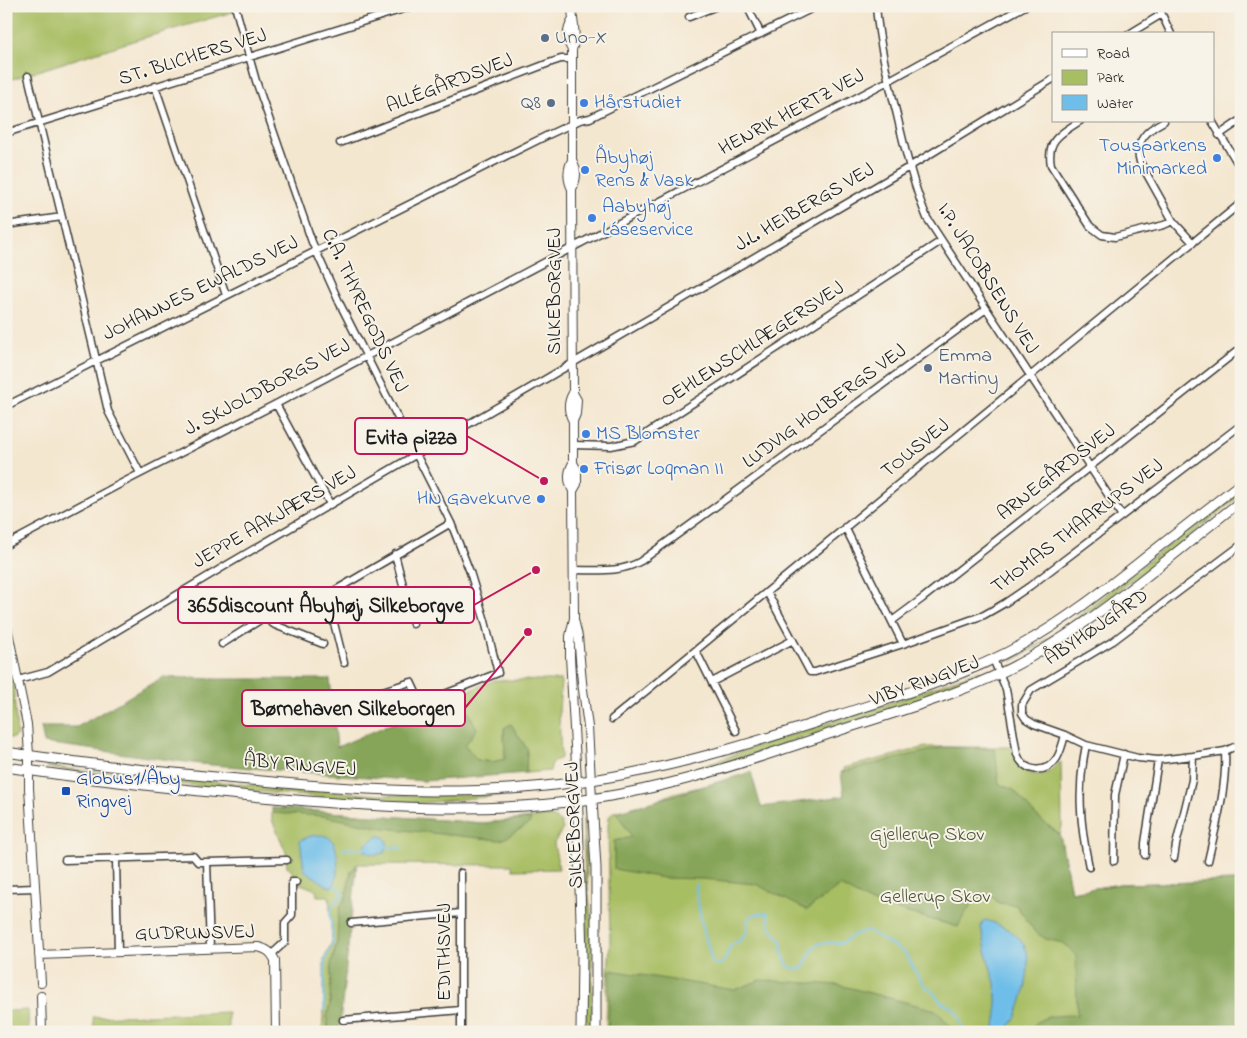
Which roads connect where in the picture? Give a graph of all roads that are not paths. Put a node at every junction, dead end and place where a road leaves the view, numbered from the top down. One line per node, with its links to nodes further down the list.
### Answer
1 (235, 6): 15 (street, C.A. THYREGODS VEJ)
2 (413, 6): 15 (street, ST. BLICHERS VEJ)
3 (572, 6): 16 (street, SILKEBORGVEJ)
4 (717, 6): 11 (street)
5 (747, 6): 14 (street)
6 (817, 6): 14 (street, JOHANNES EWALDS VEJ)
7 (876, 6): 18 (street, I.P. JACOBSENS VEJ)
8 (1025, 6): 18 (street, HENRIK HERTZ VEJ)
9 (1158, 6): 10 (street)
10 (1162, 14): 12 (street); 13 (street)
11 (689, 17)
12 (1132, 32)
13 (1170, 32)
14 (761, 34): 26 (street, JOHANNES EWALDS VEJ)
15 (249, 57): 20 (street, ST. BLICHERS VEJ); 39 (street, C.A. THYREGODS VEJ)
16 (572, 59): 26 (street, SILKEBORGVEJ); 29 (street, ALLÉGÅRDSVEJ)
17 (28, 76): 24 (street)
18 (888, 81): 30 (street, I.P. JACOBSENS VEJ); 38 (street, HENRIK HERTZ VEJ)
19 (1052, 81): 30 (street, J.L. HEIBERGS VEJ)
20 (156, 86): 24 (street, ST. BLICHERS VEJ); 40 (street)
21 (1241, 120): 28 (street)
22 (1078, 122): 34 (street)
23 (1212, 122): 28 (street)
24 (39, 123): 27 (street, ST. BLICHERS VEJ); 33 (street)
25 (1155, 123): 34 (street)
26 (572, 124): 38 (street, SILKEBORGVEJ); 39 (street, JOHANNES EWALDS VEJ)
27 (6, 133)
28 (1219, 135): 31 (street)
29 (340, 143)
30 (909, 167): 36 (street, I.P. JACOBSENS VEJ); 45 (street, J.L. HEIBERGS VEJ)
31 (1241, 169)
32 (1241, 203): 37 (street, TOUSVEJ)
33 (62, 217): 35 (street); 44 (street)
34 (1173, 221): 37 (street)
35 (6, 225)
36 (941, 241): 41 (street, I.P. JACOBSENS VEJ); 50 (street, OEHLENSCHLÆGERSVEJ)
37 (1193, 243): 46 (street, TOUSVEJ)
38 (572, 248): 43 (street, J. SKJOLDBORGS VEJ); 45 (street, SILKEBORGVEJ)
39 (316, 250): 40 (street, JOHANNES EWALDS VEJ); 43 (street, C.A. THYREGODS VEJ)
40 (226, 295): 44 (street, JOHANNES EWALDS VEJ)
41 (986, 309): 46 (street, I.P. JACOBSENS VEJ); 63 (street, LUDVIG HOLBERGS VEJ)
42 (1241, 348): 52 (street, ARNEGÅRDSVEJ)
43 (366, 356): 47 (street, J. SKJOLDBORGS VEJ); 51 (street, C.A. THYREGODS VEJ)
44 (96, 360): 48 (street, JOHANNES EWALDS VEJ); 53 (street)
45 (573, 363): 50 (street, SILKEBORGVEJ); 51 (street, JEPPE AAKJÆRS VEJ)
46 (1030, 376): 52 (street, I.P. JACOBSENS VEJ); 59 (street, TOUSVEJ)
47 (276, 404): 53 (street, J. SKJOLDBORGS VEJ); 56 (street)
48 (6, 406)
49 (1241, 424): 57 (street, THOMAS THAARUPS VEJ)
50 (573, 445): 63 (street, SILKEBORGVEJ)
51 (416, 455): 56 (street, JEPPE AAKJÆRS VEJ); 58 (street, C.A. THYREGODS VEJ)
52 (1090, 467): 57 (street, I.P. JACOBSENS VEJ); 68 (street, ARNEGÅRDSVEJ)
53 (140, 473): 60 (street, J. SKJOLDBORGS VEJ)
54 (1241, 483): 76 (main road, VIBY RINGVEJ)
55 (1241, 501): 78 (main road, VIBY RINGVEJ)
56 (330, 504): 79 (street, JEPPE AAKJÆRS VEJ)
57 (1122, 516): 74 (street, THOMAS THAARUPS VEJ)
58 (451, 523): 62 (street); 81 (street, C.A. THYREGODS VEJ)
59 (845, 527): 64 (street, TOUSVEJ); 68 (street)
60 (6, 545)
61 (1241, 545): 84 (street, ÅBYHØJGÅRD)
62 (395, 554): 65 (street); 70 (street)
63 (574, 570): 67 (street, SILKEBORGVEJ)
64 (767, 592): 71 (street, THOMAS THAARUPS VEJ); 75 (street, TOUSVEJ)
65 (327, 595): 66 (street); 77 (street)
66 (265, 618): 72 (street); 73 (street)
67 (574, 618): 95 (street, SILKEBORGVEJ); 96 (street, SILKEBORGVEJ)
68 (892, 621): 74 (street)
69 (6, 622): 79 (street)
70 (413, 624)
71 (793, 640): 74 (street, THOMAS THAARUPS VEJ); 80 (street)
72 (222, 644)
73 (323, 644)
74 (903, 644)
75 (696, 651): 80 (street); 82 (street, TOUSVEJ)
76 (993, 659): 78 (street); 95 (main road, VIBY RINGVEJ)
77 (344, 663)
78 (999, 672): 84 (street); 97 (main road, VIBY RINGVEJ)
79 (18, 680): 90 (street)
80 (712, 682): 83 (street)
81 (360, 698)
82 (612, 719)
83 (736, 731)
84 (1065, 735): 86 (street, ÅBYHØJGÅRD)
85 (1241, 744): 88 (street, ÅBYHØJGÅRD)
86 (1086, 745): 89 (street, ÅBYHØJGÅRD); 107 (street)
87 (6, 752): 90 (main road, ÅBY RINGVEJ)
88 (1225, 752): 91 (street, ÅBYHØJGÅRD); 106 (street)
89 (1124, 754): 92 (street, ÅBYHØJGÅRD); 104 (street)
90 (29, 755): 94 (street); 96 (main road, ÅBY RINGVEJ)
91 (1192, 756): 92 (street, ÅBYHØJGÅRD); 100 (street)
92 (1158, 760): 99 (street)
93 (6, 767): 94 (main road, ÅBY RINGVEJ)
94 (29, 770): 98 (main road, ÅBY RINGVEJ); 110 (street)
95 (592, 780): 96 (main road, ÅBY RINGVEJ); 97 (street, SILKEBORGVEJ)
96 (577, 782): 98 (main road, SILKEBORGVEJ)
97 (592, 799): 98 (main road, VIBY RINGVEJ); 126 (main road, SILKEBORGVEJ)
98 (578, 801): 125 (main road, SILKEBORGVEJ)
99 (1145, 855)
100 (1174, 858)
101 (116, 859): 102 (street); 105 (street); 115 (street)
102 (65, 860)
103 (287, 860): 105 (street)
104 (1114, 860)
105 (207, 862): 114 (street)
106 (1208, 862)
107 (1089, 867)
108 (461, 873): 112 (street, EDITHSVEJ)
109 (296, 882): 117 (street)
110 (35, 888): 111 (street); 116 (street)
111 (6, 889)
112 (461, 913): 113 (street); 120 (street, EDITHSVEJ)
113 (351, 923)
114 (210, 948): 115 (street, GUDRUNSVEJ); 117 (street, GUDRUNSVEJ)
115 (118, 952): 116 (street, GUDRUNSVEJ)
116 (39, 954): 118 (street)
117 (272, 954): 123 (street, GUDRUNSVEJ)
118 (41, 983)
119 (41, 996): 122 (street)
120 (461, 1010): 121 (street); 124 (street, EDITHSVEJ)
121 (343, 1020)
122 (42, 1032)
123 (276, 1032)
124 (461, 1032)
125 (581, 1032)
126 (596, 1032)

